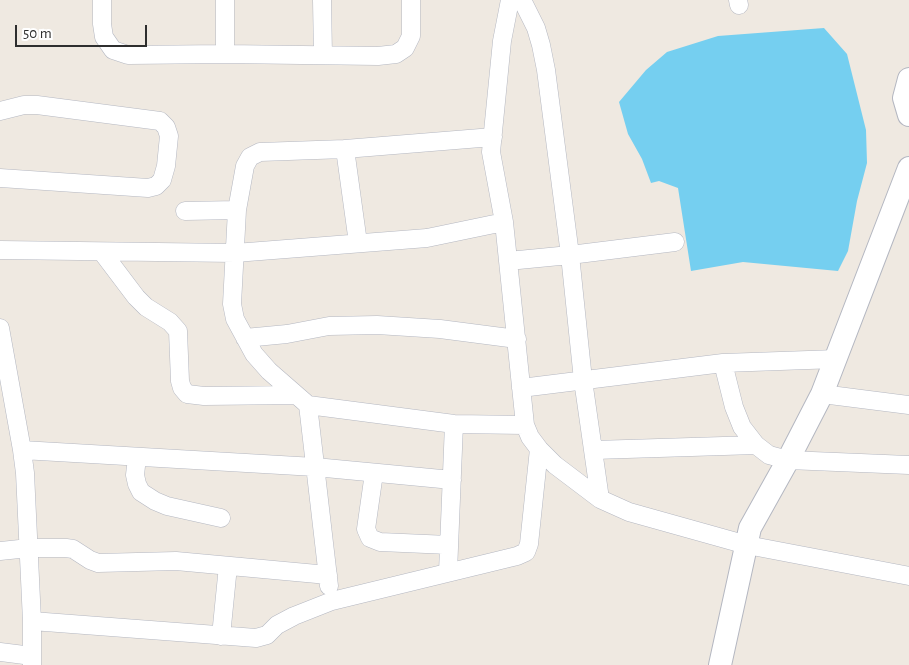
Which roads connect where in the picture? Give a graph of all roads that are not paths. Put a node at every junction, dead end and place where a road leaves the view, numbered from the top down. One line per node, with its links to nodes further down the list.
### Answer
1 (102, 0): 7 (street)
2 (225, 0): 7 (street)
3 (322, 0): 8 (street)
4 (411, 0): 8 (street)
5 (510, 0): 10 (street)
6 (522, 0): 23 (street)
7 (225, 54): 8 (street)
8 (323, 55)
9 (0, 111): 13 (street)
10 (493, 137): 11 (street); 17 (street)
11 (345, 149): 15 (street); 19 (street)
12 (909, 168): 14 (street)
13 (0, 178)
14 (905, 190): 28 (street)
15 (237, 210): 16 (street); 22 (street)
16 (185, 211)
17 (504, 222): 19 (street); 24 (street)
18 (675, 242): 23 (street)
19 (358, 243): 22 (street)
20 (0, 250): 21 (street)
21 (102, 252): 22 (street); 33 (street)
22 (235, 253): 26 (street)
23 (570, 256): 24 (street); 30 (street)
24 (508, 261): 27 (street)
25 (0, 328): 38 (street)
26 (245, 338): 27 (street); 33 (street)
27 (517, 339): 31 (street)
28 (837, 359): 29 (street); 32 (street)
29 (723, 363): 30 (street); 37 (street)
30 (583, 380): 31 (street); 40 (street)
31 (522, 388): 36 (street)
32 (822, 394): 34 (street); 42 (street)
33 (302, 400): 35 (street); 44 (street)
34 (909, 405)
35 (454, 424): 36 (street); 46 (street)
36 (525, 425): 39 (street)
37 (756, 445): 40 (street); 42 (street)
38 (22, 450): 41 (street); 51 (street)
39 (538, 450): 47 (street); 54 (street)
40 (594, 450): 47 (street)
41 (138, 457): 44 (street); 48 (street)
42 (788, 460): 43 (street); 49 (street)
43 (909, 465)
44 (315, 467): 45 (street); 55 (street)
45 (374, 473): 46 (street); 50 (street)
46 (452, 480): 50 (street)
47 (600, 499): 49 (street)
48 (222, 518)
49 (746, 544): 56 (street); 62 (street)
50 (449, 545): 54 (street)
51 (29, 548): 52 (street); 53 (street); 58 (street)
52 (0, 551)
53 (228, 566): 55 (street); 59 (street)
54 (448, 572): 57 (street)
55 (328, 575): 57 (street)
56 (909, 576)
57 (332, 600): 59 (street)
58 (32, 621): 59 (street); 61 (street)
59 (221, 636)
60 (0, 652): 61 (street)
61 (32, 660)
62 (720, 665)

